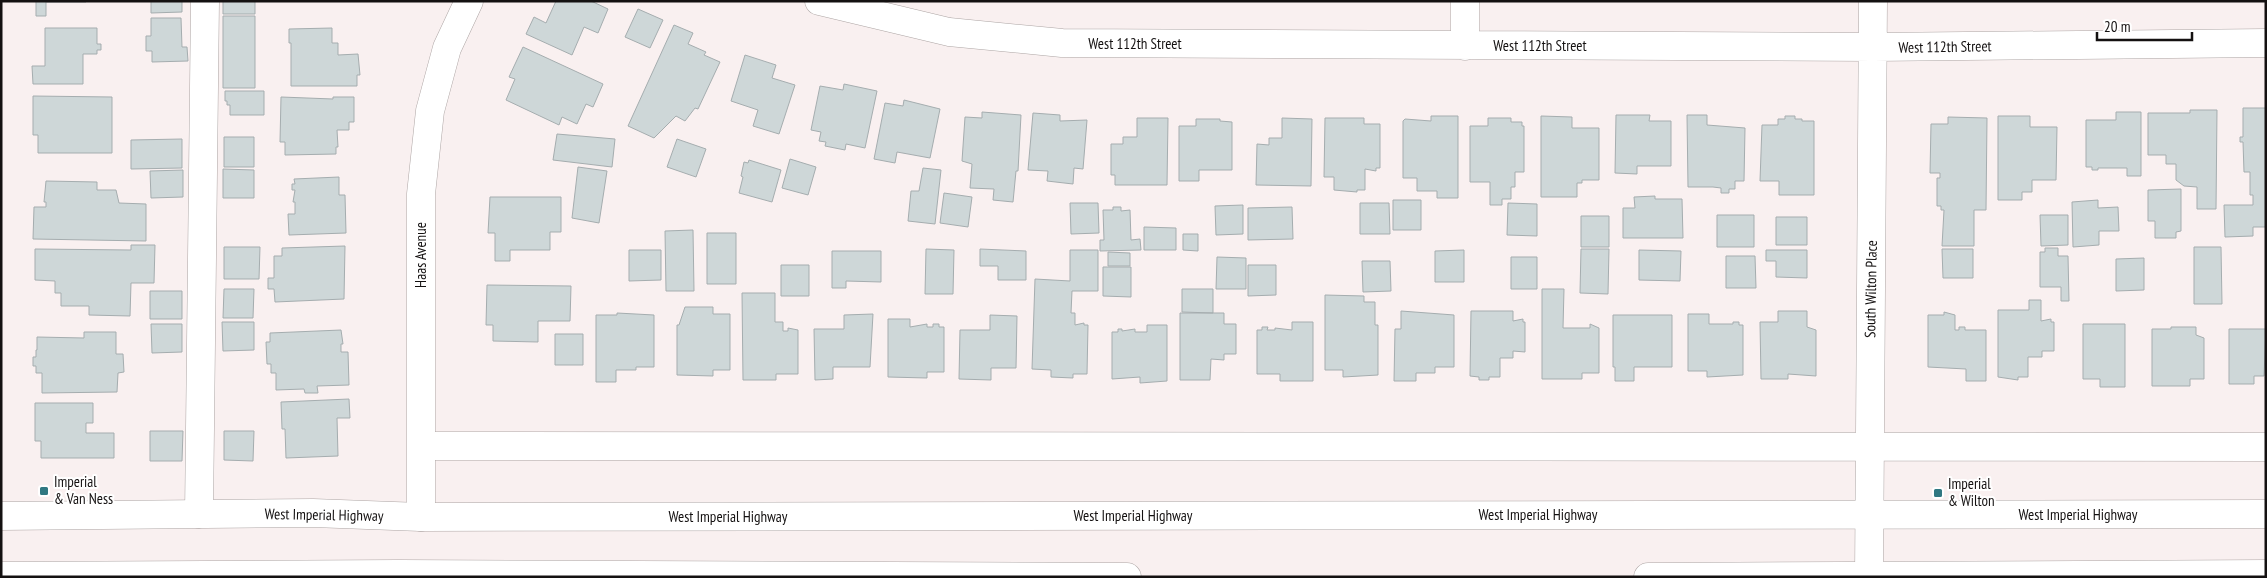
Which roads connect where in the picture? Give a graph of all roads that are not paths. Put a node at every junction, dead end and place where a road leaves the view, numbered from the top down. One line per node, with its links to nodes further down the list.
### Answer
1 (205, 1): 12 (main road)
2 (469, 1): 9 (main road, Haas Avenue)
3 (819, 1): 7 (main road, West 112th Street)
4 (1465, 1): 7 (main road)
5 (1873, 1): 8 (main road, South Wilton Place)
6 (2266, 43): 8 (main road, West 112th Street)
7 (1465, 46): 8 (main road, West 112th Street)
8 (1874, 47): 11 (main road, South Wilton Place)
9 (422, 446): 11 (main road); 16 (main road, Haas Avenue)
10 (2266, 447): 11 (main road)
11 (1869, 448): 13 (main road, South Wilton Place)
12 (199, 514): 15 (main road, West Imperial Highway); 16 (main road, West Imperial Highway)
13 (1869, 514): 14 (main road, West Imperial Highway); 16 (main road, West Imperial Highway); 19 (main road, South Wilton Place)
14 (2266, 514)
15 (1, 516)
16 (421, 517)
17 (2266, 574): 19 (main road)
18 (1, 576): 20 (main road)
19 (1869, 576): 21 (main road)
20 (1127, 577)
21 (1648, 577)

